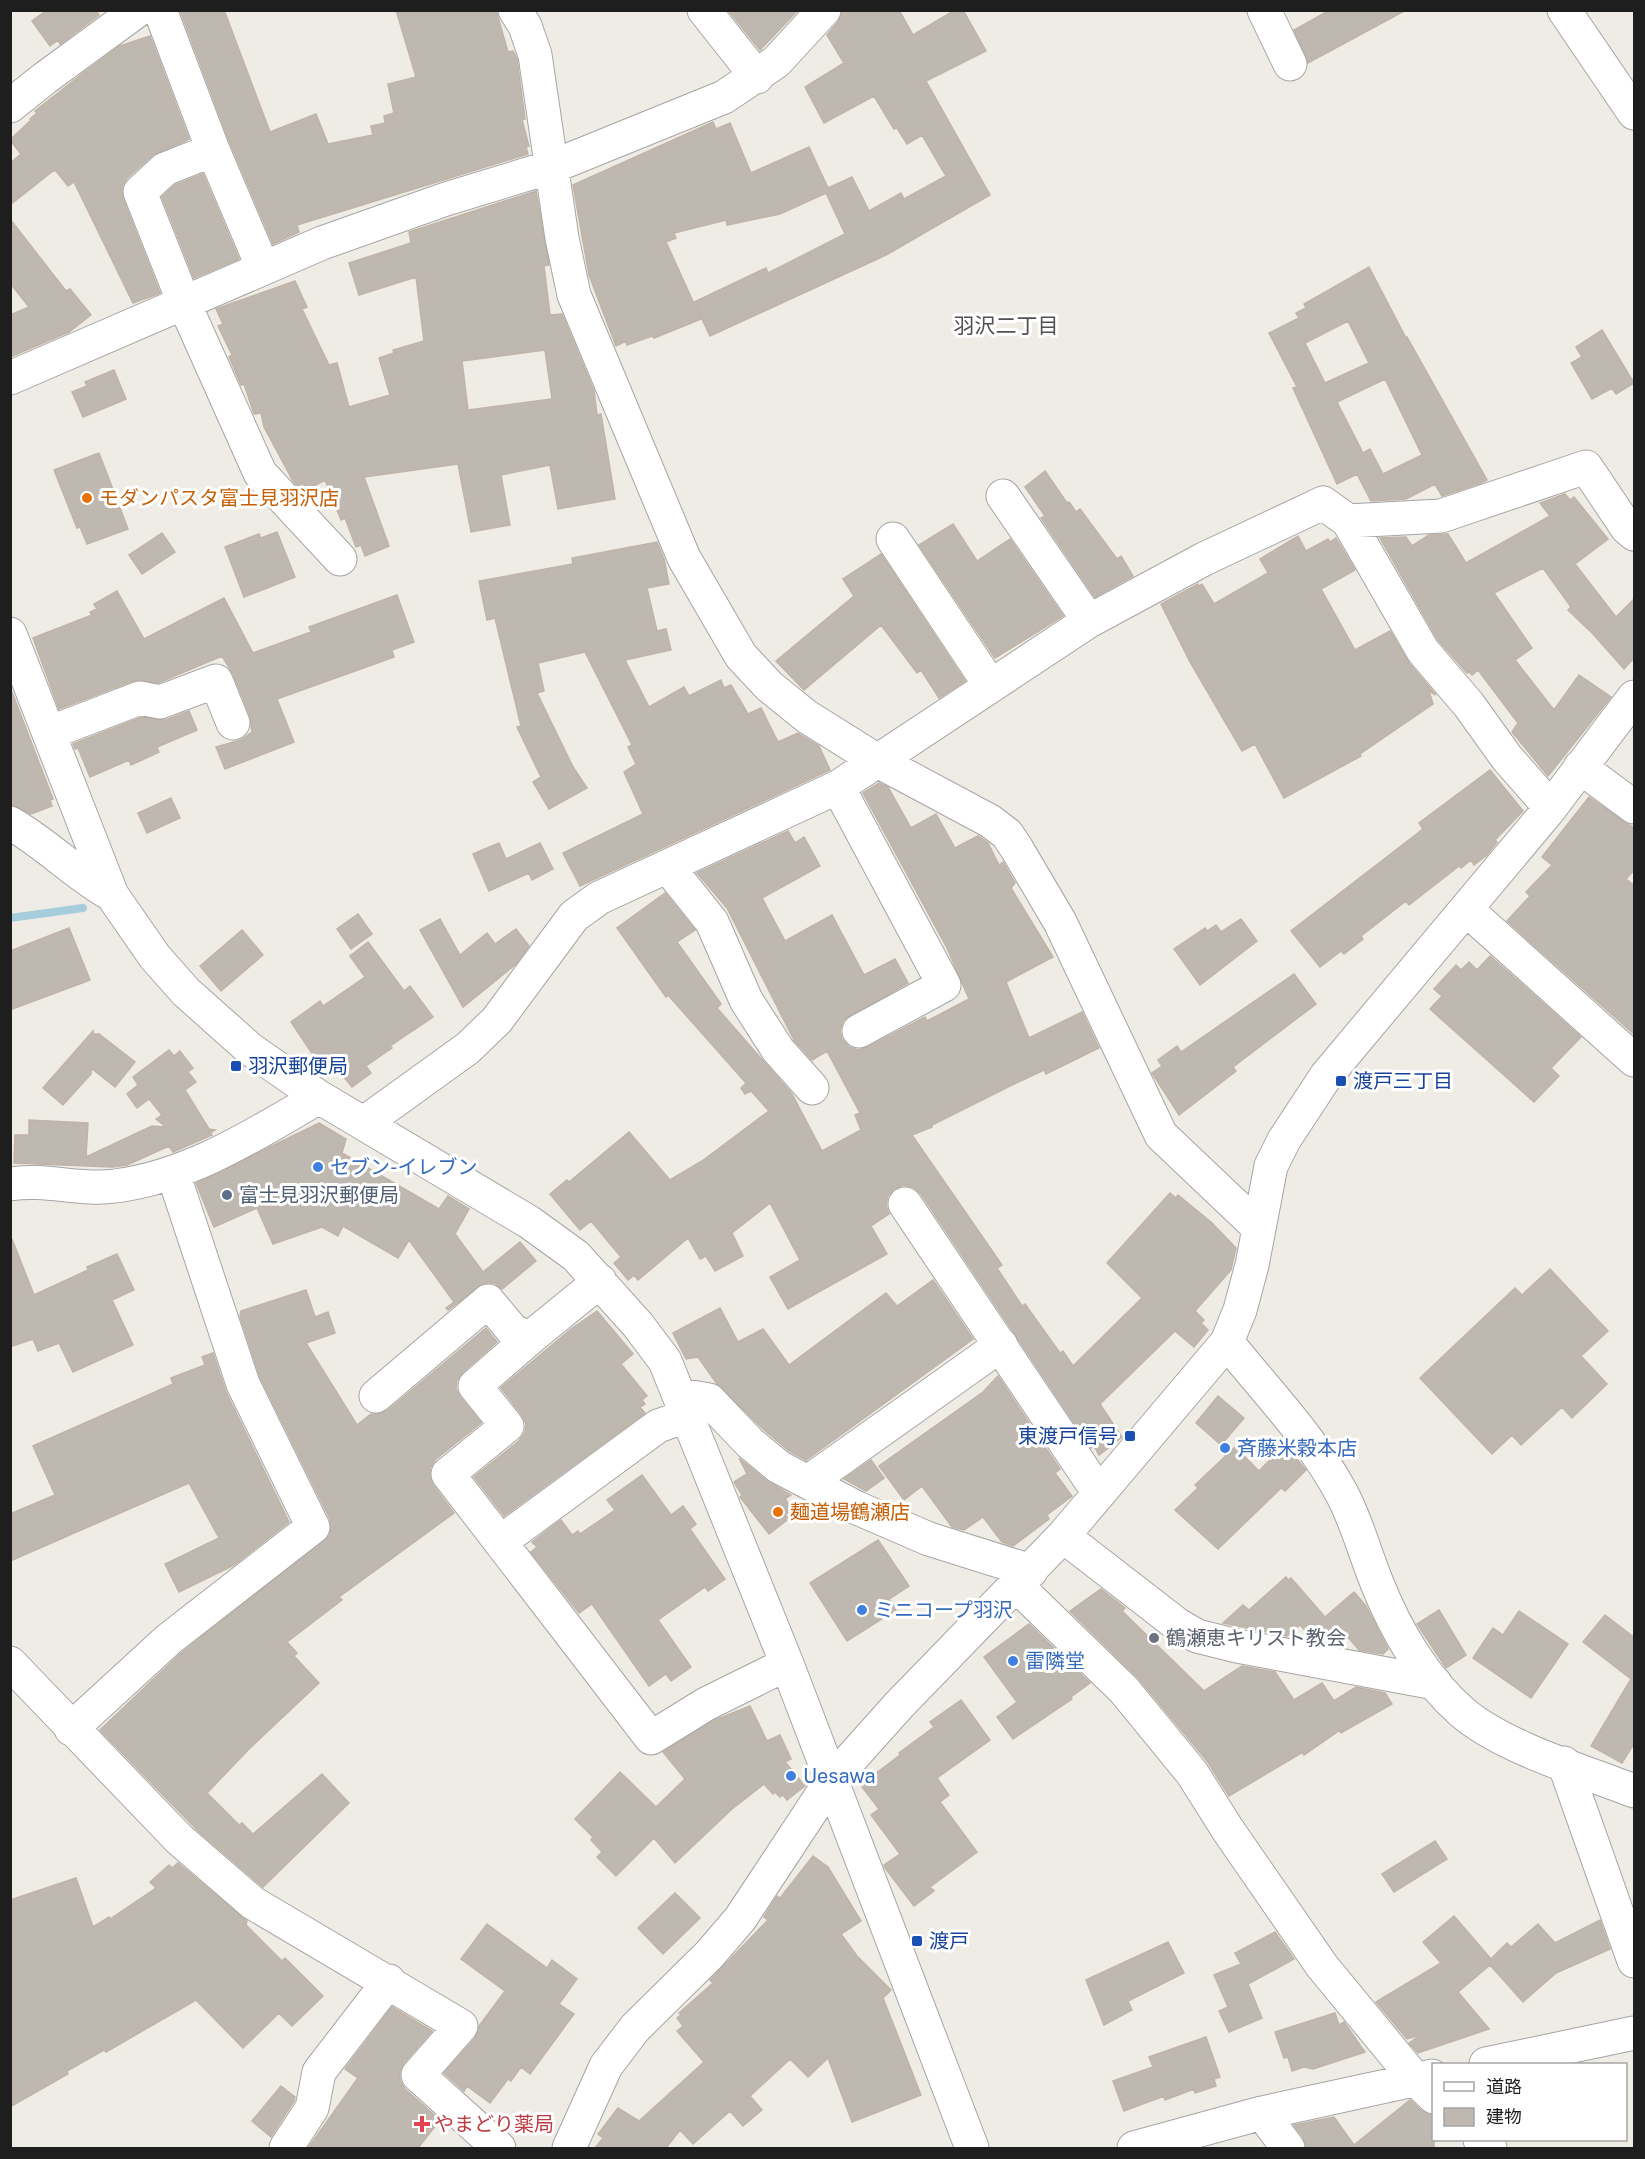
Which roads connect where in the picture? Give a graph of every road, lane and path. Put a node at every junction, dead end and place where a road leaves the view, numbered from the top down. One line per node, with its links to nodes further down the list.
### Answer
1 (138, 10): 10 (street)
2 (160, 10): 12 (street)
3 (516, 10): 13 (street)
4 (704, 10): 9 (street)
5 (824, 10): 9 (street)
6 (1564, 10): 11 (street)
7 (1271, 13): 8 (street)
8 (1290, 64)
9 (757, 77): 13 (street)
10 (10, 106)
11 (1635, 113)
12 (213, 150): 14 (street); 15 (street)
13 (554, 166): 14 (street); 28 (street)
14 (263, 268): 15 (street)
15 (183, 303): 16 (street); 21 (street)
16 (10, 378)
17 (1003, 496): 22 (street)
18 (1348, 521): 19 (street); 22 (street); 31 (street)
19 (1635, 534)
20 (893, 539): 24 (street)
21 (340, 560)
22 (1089, 621): 24 (street)
23 (10, 634): 27 (street)
24 (990, 685): 28 (street)
25 (1635, 697): 29 (street)
26 (233, 723): 27 (street)
27 (49, 733): 35 (street)
28 (876, 760): 30 (street); 45 (street)
29 (1580, 767): 31 (street); 32 (street)
30 (838, 787): 34 (street); 37 (street)
31 (1550, 807): 36 (street)
32 (1635, 807)
33 (10, 823): 35 (street)
34 (668, 867): 39 (street); 41 (street)
35 (112, 895): 40 (street)
36 (1466, 909): 38 (street); 45 (street)
37 (859, 1031)
38 (1635, 1060)
39 (812, 1088)
40 (319, 1097): 41 (street); 42 (street)
41 (364, 1124): 46 (street)
42 (173, 1173): 43 (street); 60 (street)
43 (10, 1184)
44 (905, 1204): 49 (street)
45 (1258, 1227): 48 (street)
46 (600, 1281): 47 (street); 51 (street)
47 (530, 1338): 50 (street); 55 (street)
48 (1227, 1342): 53 (street); 59 (street)
49 (1001, 1345): 52 (street); 53 (street)
50 (376, 1396)
51 (685, 1405): 52 (street); 55 (street); 58 (street)
52 (808, 1482): 56 (street)
53 (1100, 1493): 54 (street)
54 (1063, 1536): 56 (street); 59 (street)
55 (500, 1542): 58 (street)
56 (1023, 1578): 62 (street); 68 (street)
57 (10, 1663): 60 (street)
58 (787, 1664): 62 (street)
59 (1435, 1683): 61 (street)
60 (71, 1729): 65 (street)
61 (1564, 1763): 63 (street); 64 (street)
62 (831, 1780): 72 (street); 73 (street)
63 (1635, 1791)
64 (1635, 1961)
65 (389, 1981): 70 (street); 71 (street)
66 (1635, 2033): 67 (street)
67 (1491, 2063)
68 (1427, 2084): 69 (street)
69 (1262, 2113): 74 (street); 75 (street)
70 (286, 2148)
71 (499, 2148)
72 (569, 2148)
73 (972, 2148)
74 (1134, 2148)
75 (1288, 2148)

